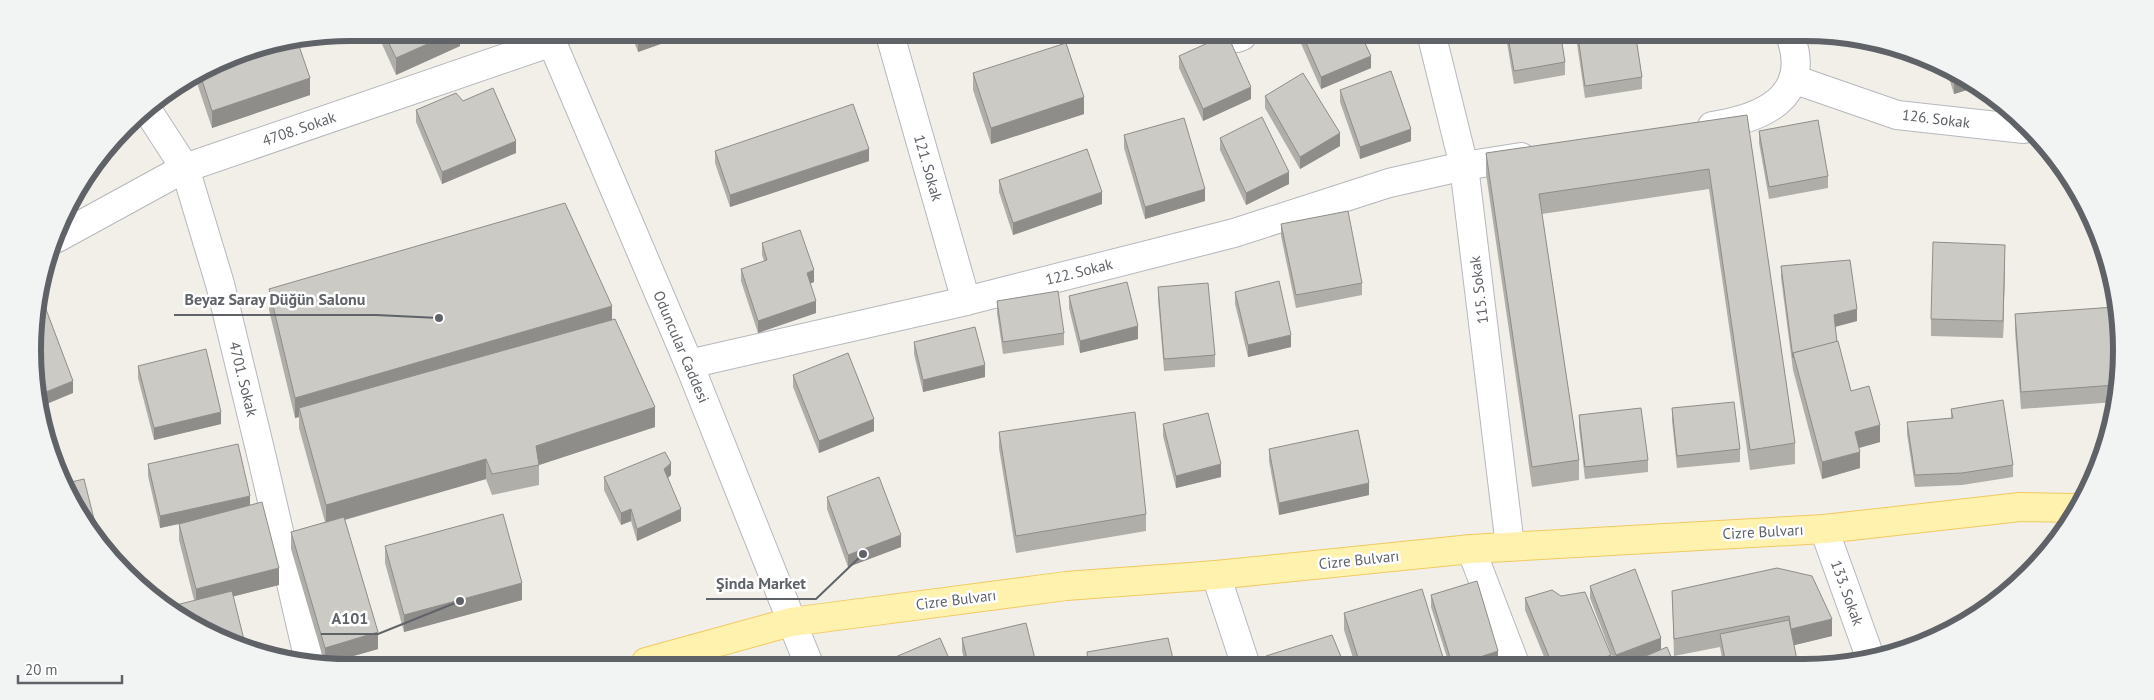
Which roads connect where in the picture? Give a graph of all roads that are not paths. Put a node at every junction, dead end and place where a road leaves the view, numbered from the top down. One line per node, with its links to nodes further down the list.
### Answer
1 (542, 41): 12 (street, 4708. Sokak)
2 (551, 41): 15 (street, Oduncular Caddesi)
3 (892, 41): 14 (street, 121. Sokak)
4 (1433, 41): 11 (street, 115. Sokak)
5 (1792, 41): 6 (street)
6 (1793, 79): 8 (street, 126. Sokak); 9 (street)
7 (150, 115): 12 (street, 4701. Sokak)
8 (2018, 128)
9 (1685, 131)
10 (1541, 154): 11 (street, 122. Sokak)
11 (1464, 166): 14 (street, 122. Sokak); 18 (street, 115. Sokak)
12 (185, 168): 13 (street, 4708. Sokak); 23 (street, 4701. Sokak)
13 (64, 234)
14 (966, 301): 15 (street, 122. Sokak)
15 (689, 364): 21 (street, Oduncular Caddesi)
16 (2069, 508): 17 (main road, Cizre Bulvarı)
17 (1824, 529): 18 (main road, Cizre Bulvarı); 22 (street, 133. Sokak)
18 (1510, 546): 19 (main road, Cizre Bulvarı)
19 (1471, 549): 20 (main road, Cizre Bulvarı); 27 (street)
20 (1216, 575): 21 (main road, Cizre Bulvarı); 26 (street)
21 (790, 622): 24 (main road, Cizre Bulvarı); 25 (street, Oduncular Caddesi)
22 (1868, 652)
23 (308, 656)
24 (657, 659)
25 (807, 659)
26 (1244, 659)
27 (1513, 659)

